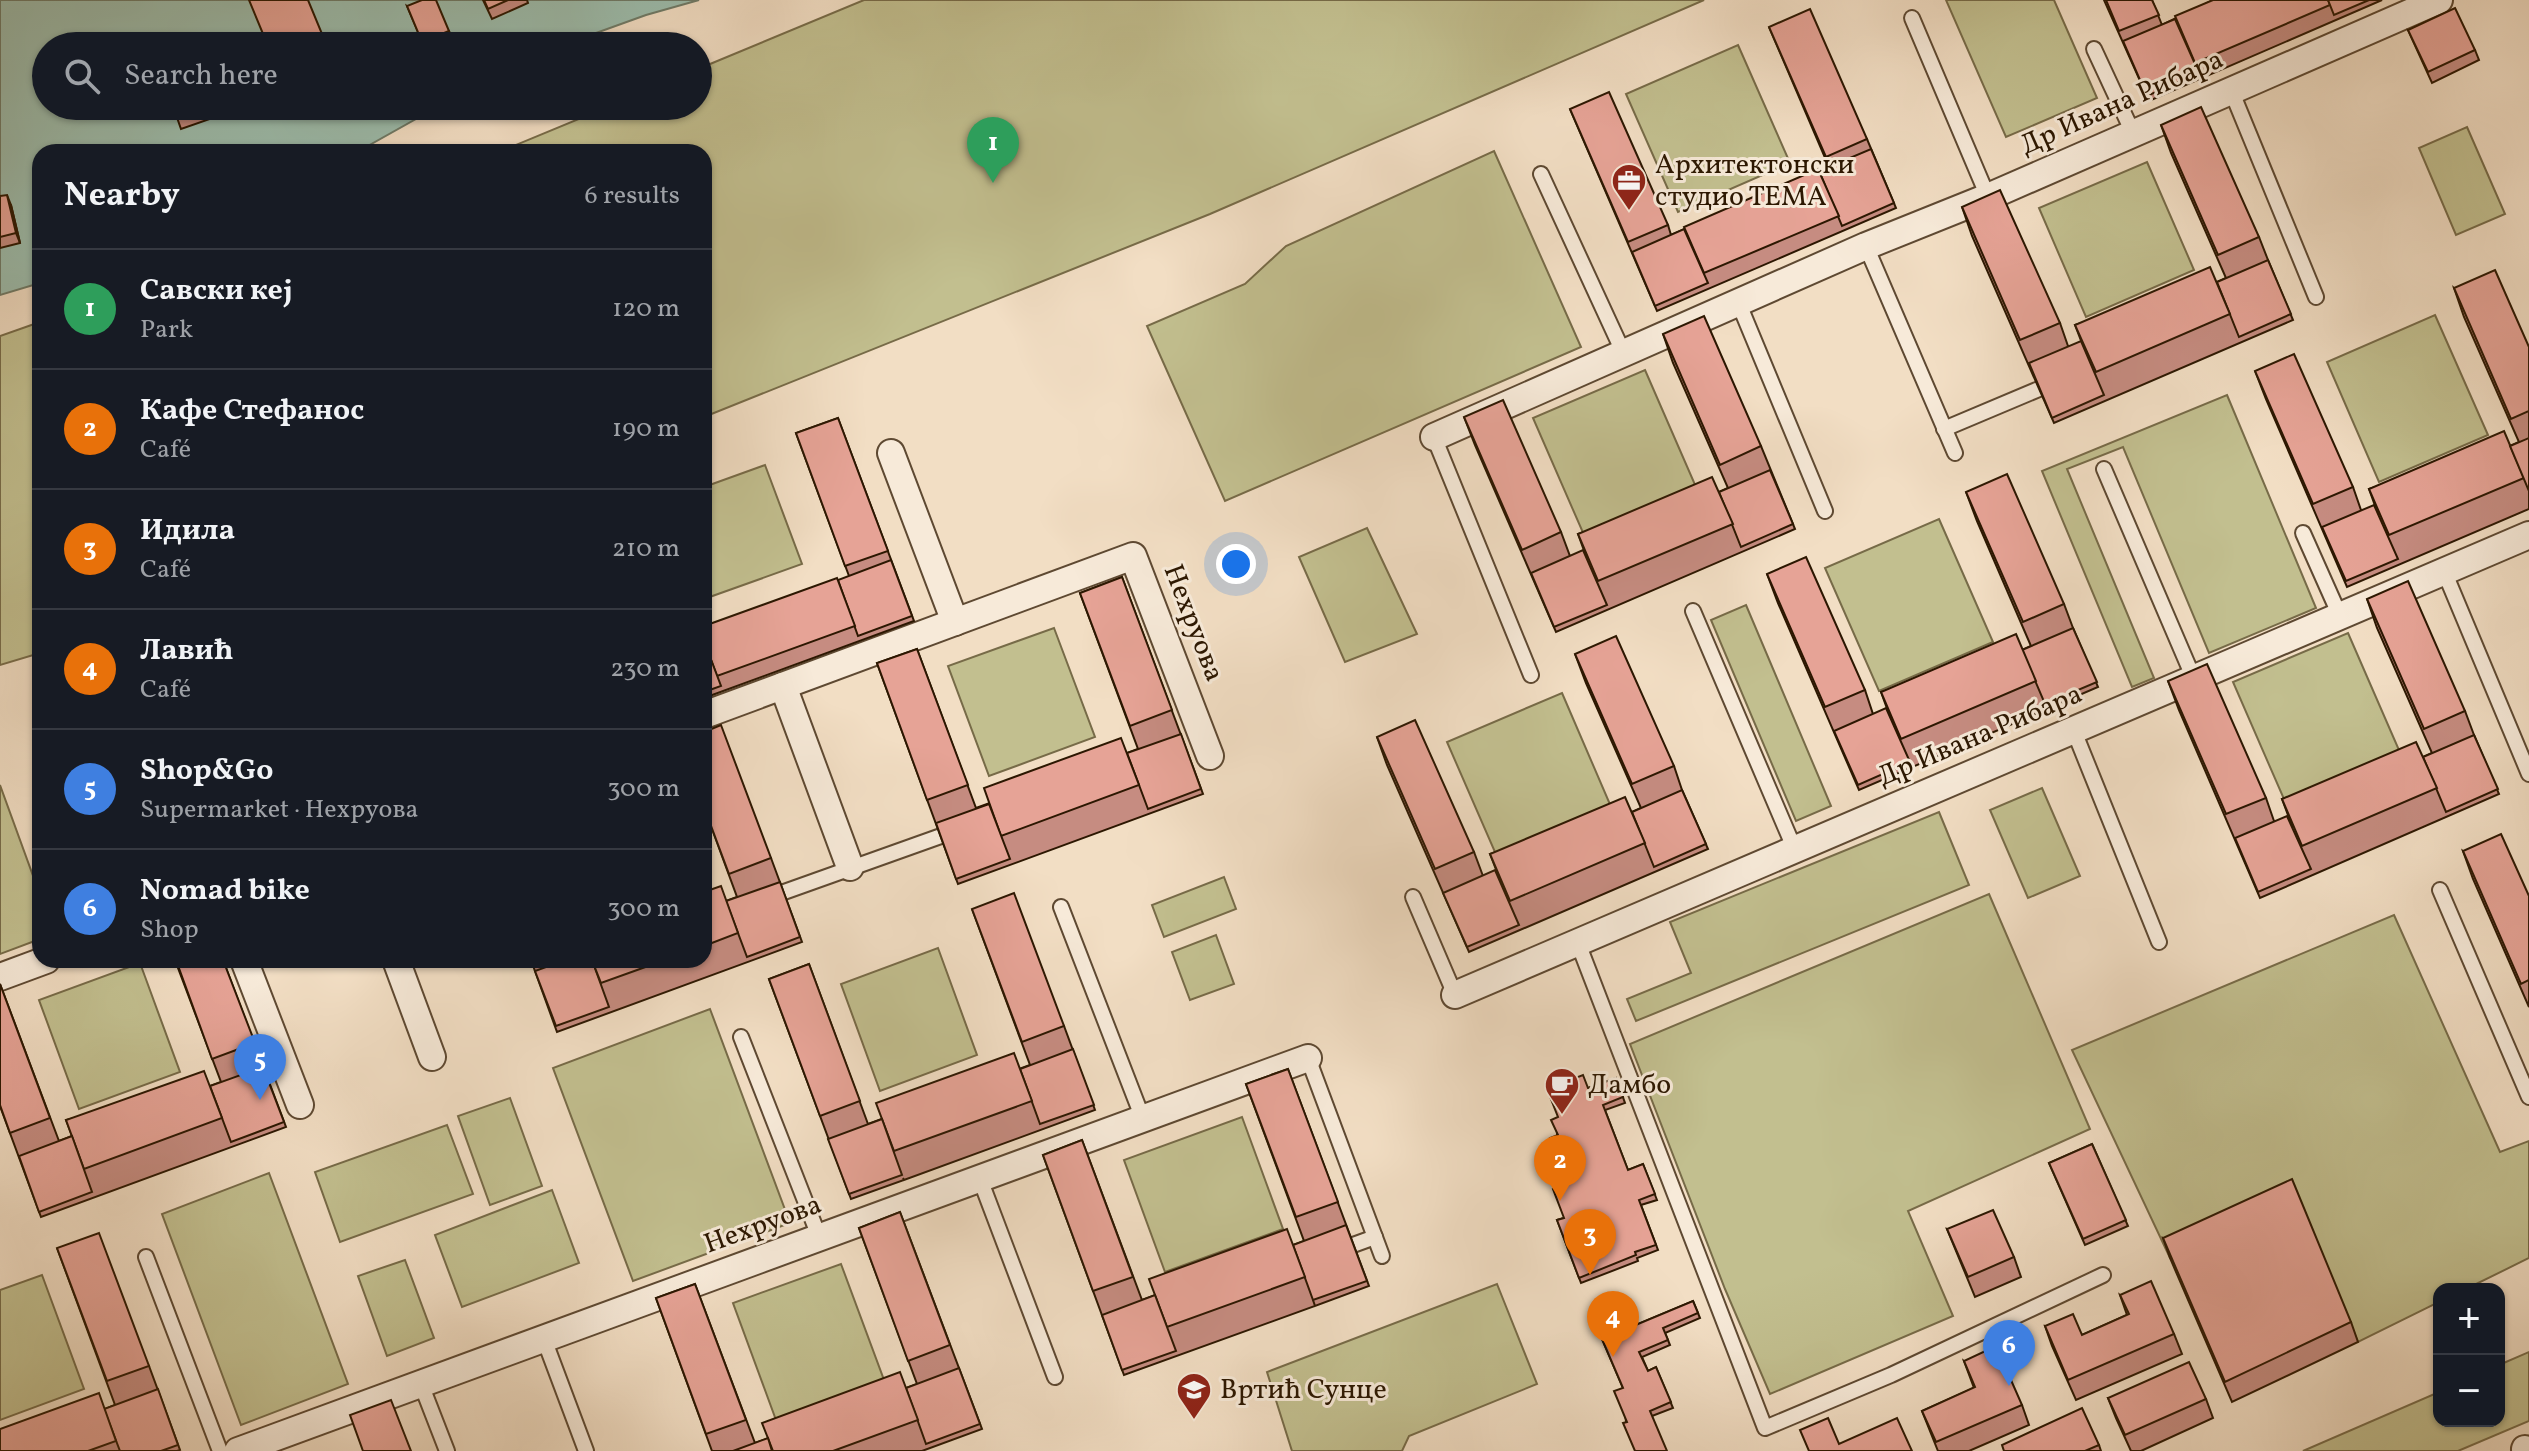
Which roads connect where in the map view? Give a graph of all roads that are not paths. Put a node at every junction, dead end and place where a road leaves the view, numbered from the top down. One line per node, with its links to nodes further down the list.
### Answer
1 (2430, 2): 4 (street, Др Ивана Рибара)
2 (1912, 18): 7 (lane)
3 (2094, 49): 5 (lane)
4 (2231, 90): 5 (street, Др Ивана Рибара); 9 (lane)
5 (2133, 133): 7 (street, Др Ивана Рибара)
6 (1541, 174): 11 (lane)
7 (1988, 197): 8 (street, Др Ивана Рибара)
8 (1866, 246): 10 (street, Др Ивана Рибара); 13 (lane)
9 (2316, 297)
10 (1739, 304): 11 (street, Др Ивана Рибара); 18 (lane)
11 (1624, 354): 14 (street, Др Ивана Рибара)
12 (2039, 389): 13 (lane)
13 (1944, 429): 16 (lane)
14 (1434, 437): 25 (lane)
15 (891, 453): 24 (street)
16 (1955, 453)
17 (2104, 469): 26 (lane)
18 (1825, 511)
19 (2303, 533): 23 (lane)
20 (2529, 535): 21 (street, Др Ивана Рибара)
21 (2444, 571): 23 (street, Др Ивана Рибара); 31 (lane)
22 (1693, 611): 33 (lane)
23 (2340, 616): 26 (street, Др Ивана Рибара)
24 (955, 622): 27 (street, Нехруова); 30 (street, Нехруова)
25 (1531, 675)
26 (2194, 679): 29 (street, Др Ивана Рибара)
27 (783, 686): 28 (street, Нехруова); 34 (street)
28 (712, 712)
29 (2074, 731): 33 (street, Др Ивана Рибара); 39 (lane)
30 (1210, 756)
31 (2529, 774)
32 (941, 836): 34 (lane)
33 (1795, 850): 40 (street, Др Ивана Рибара)
34 (850, 867): 36 (lane)
35 (2440, 890): 49 (lane)
36 (784, 892)
37 (1413, 897): 45 (lane)
38 (1061, 907): 51 (lane)
39 (2159, 942)
40 (1578, 943): 45 (street, Др Ивана Рибара); 58 (lane)
41 (32, 965): 44 (street)
42 (247, 968): 50 (street)
43 (399, 968): 47 (street)
44 (0, 977)
45 (1455, 995)
46 (741, 1037): 54 (lane)
47 (432, 1057)
48 (1308, 1058): 51 (street, Нехруова); 53 (lane)
49 (2529, 1097)
50 (300, 1105)
51 (1143, 1119): 52 (street, Нехруова)
52 (980, 1179): 54 (street, Нехруова); 60 (lane)
53 (1375, 1237): 55 (lane); 56 (lane)
54 (820, 1239): 59 (street, Нехруова)
55 (1353, 1245)
56 (1382, 1256)
57 (146, 1257): 62 (lane)
58 (2103, 1275)
59 (544, 1339): 61 (street, Нехруова); 65 (lane)
60 (1055, 1377)
61 (421, 1384): 63 (street, Нехруова); 64 (lane)
62 (220, 1451)
63 (238, 1451)
64 (447, 1451)
65 (586, 1451)

